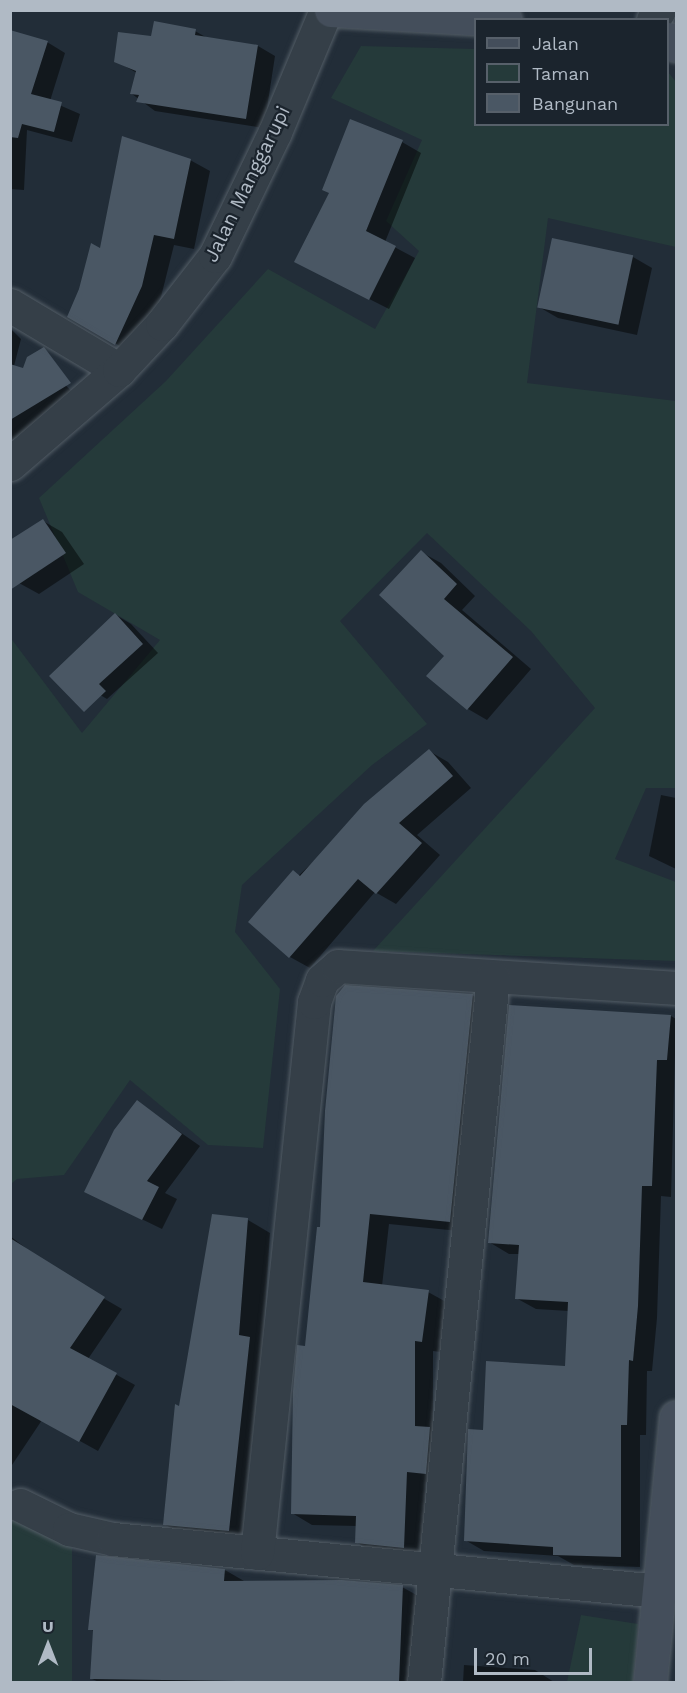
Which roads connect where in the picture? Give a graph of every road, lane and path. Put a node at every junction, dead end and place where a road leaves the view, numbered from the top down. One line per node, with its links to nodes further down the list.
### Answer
1 (328, 10): 2 (street); 4 (street, Jalan Manggarupi)
2 (474, 18)
3 (10, 305): 4 (street)
4 (119, 370): 5 (street, Jalan Manggarupi)
5 (10, 464)
6 (493, 977): 7 (street); 11 (street); 12 (street)
7 (676, 988)
8 (676, 1417): 9 (street)
9 (674, 1466): 13 (street)
10 (20, 1505): 11 (street)
11 (257, 1553): 12 (street)
12 (434, 1571): 13 (street); 14 (street)
13 (659, 1591): 15 (street)
14 (424, 1683)
15 (650, 1683)

